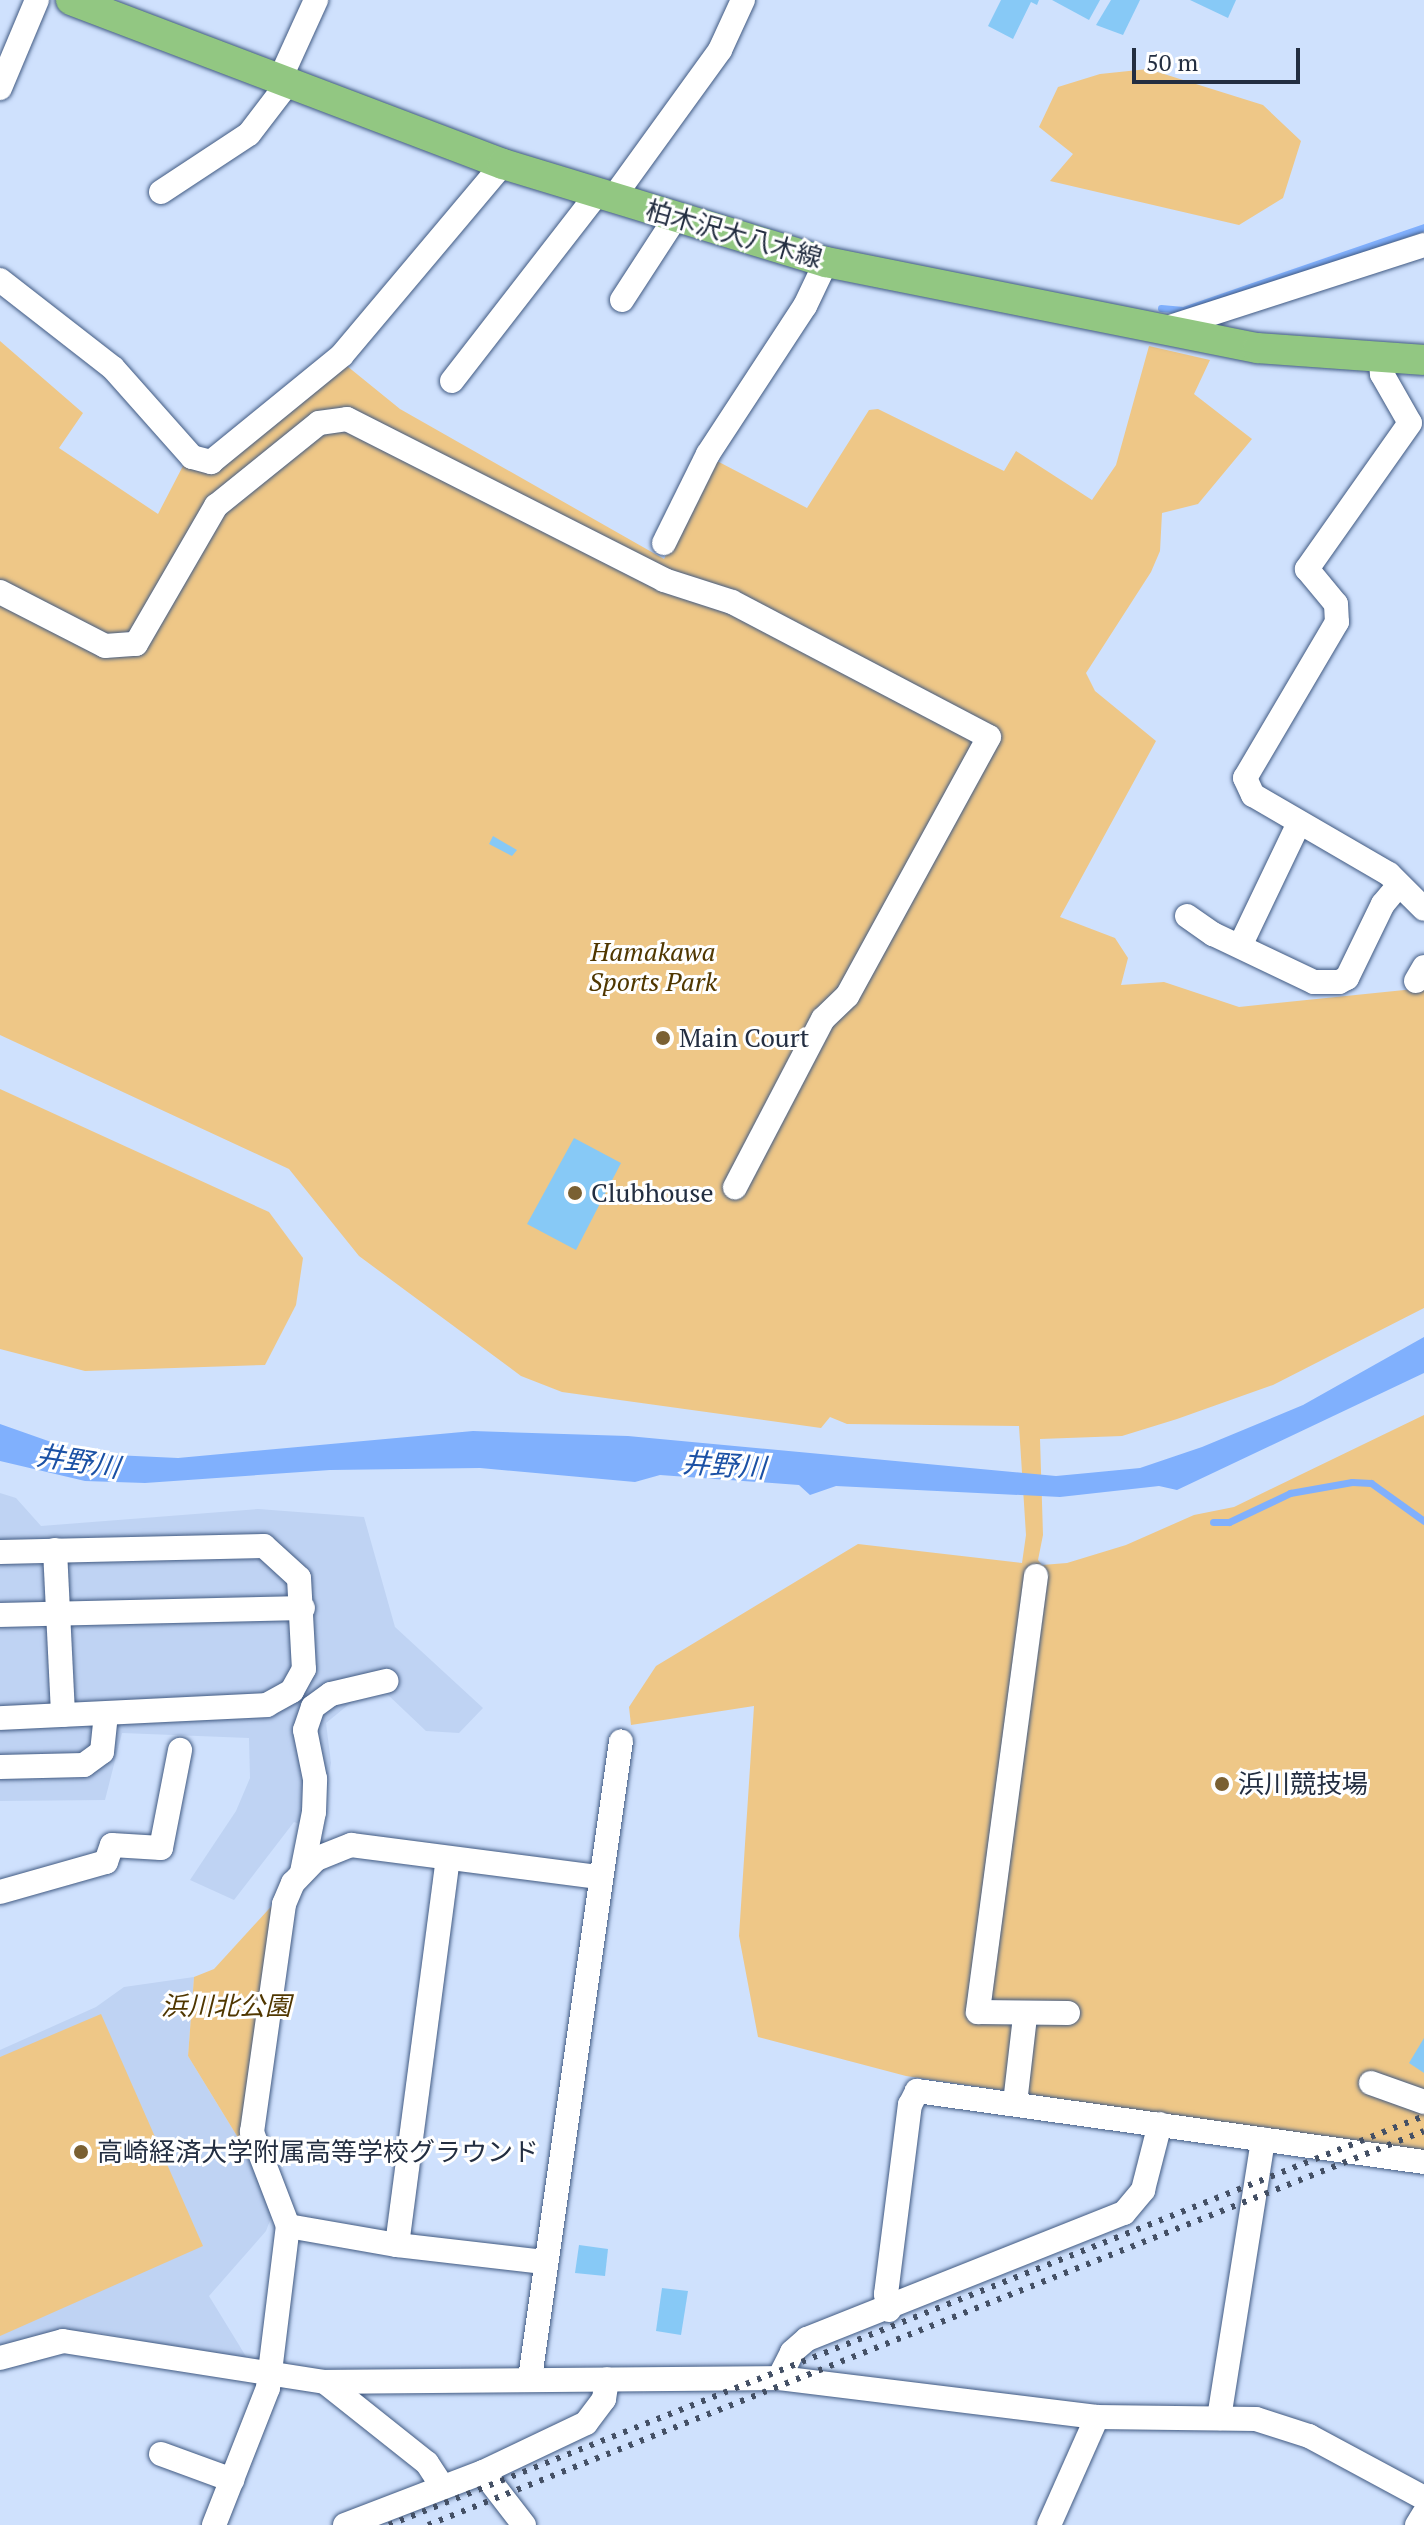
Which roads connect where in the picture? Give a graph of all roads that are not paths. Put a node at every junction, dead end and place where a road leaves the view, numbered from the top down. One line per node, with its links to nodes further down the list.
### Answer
1 (37, 0): 6 (street)
2 (71, 0): 5 (main road, 柏木沢大八木線)
3 (316, 0): 5 (street)
4 (743, 0): 9 (street)
5 (284, 81): 7 (main road, 柏木沢大八木線); 8 (street)
6 (0, 88)
7 (503, 164): 9 (main road, 柏木沢大八木線); 13 (street)
8 (161, 192)
9 (605, 196): 10 (main road, 柏木沢大八木線); 18 (street)
10 (676, 217): 12 (main road, 柏木沢大八木線); 14 (street)
11 (1424, 245): 15 (street)
12 (826, 262): 15 (main road, 柏木沢大八木線); 19 (street)
13 (0, 280)
14 (622, 300)
15 (1160, 330): 17 (main road, 柏木沢大八木線)
16 (1424, 360): 17 (main road, 柏木沢大八木線)
17 (1381, 361): 21 (street)
18 (452, 381)
19 (664, 543)
20 (0, 592): 26 (street)
21 (1299, 823): 22 (street); 25 (street)
22 (1399, 885): 23 (street); 25 (street)
23 (1424, 909)
24 (1187, 916): 25 (street)
25 (1240, 946)
26 (735, 1187)
27 (55, 1550): 28 (street); 30 (street); 31 (street)
28 (0, 1552)
29 (1036, 1576): 45 (street)
30 (303, 1608): 31 (street); 34 (street)
31 (58, 1614): 32 (street); 35 (street)
32 (0, 1615)
33 (386, 1681): 41 (street)
34 (106, 1714): 35 (street); 39 (street)
35 (63, 1715): 36 (street)
36 (0, 1718)
37 (621, 1741): 42 (street)
38 (180, 1750): 43 (street)
39 (0, 1767)
40 (448, 1860): 41 (street); 42 (street); 53 (street)
41 (302, 1872): 52 (street)
42 (599, 1877): 54 (street)
43 (0, 1892)
44 (1068, 2013): 45 (street)
45 (1025, 2016): 48 (street)
46 (1371, 2083): 47 (street)
47 (1424, 2102)
48 (1015, 2103): 49 (street); 55 (street)
49 (1160, 2124): 50 (street); 55 (street)
50 (1263, 2139): 51 (street); 63 (street)
51 (1424, 2162)
52 (288, 2226): 53 (street); 57 (street)
53 (397, 2245): 54 (street)
54 (544, 2262): 58 (street)
55 (889, 2310): 59 (street)
56 (0, 2358): 57 (street)
57 (270, 2372): 61 (street); 66 (street)
58 (530, 2378): 60 (street); 61 (street)
59 (779, 2378): 60 (street); 62 (street)
60 (607, 2379): 65 (street)
61 (325, 2382): 67 (street)
62 (1097, 2417): 63 (street); 73 (street)
63 (1219, 2418): 68 (street)
64 (161, 2454): 66 (street)
65 (483, 2472): 67 (street); 72 (street)
66 (232, 2480): 70 (street)
67 (442, 2486): 71 (street)
68 (1424, 2498)
69 (1424, 2514): 74 (street)
70 (214, 2525)
71 (345, 2525)
72 (524, 2525)
73 (1049, 2525)
74 (1417, 2525)

